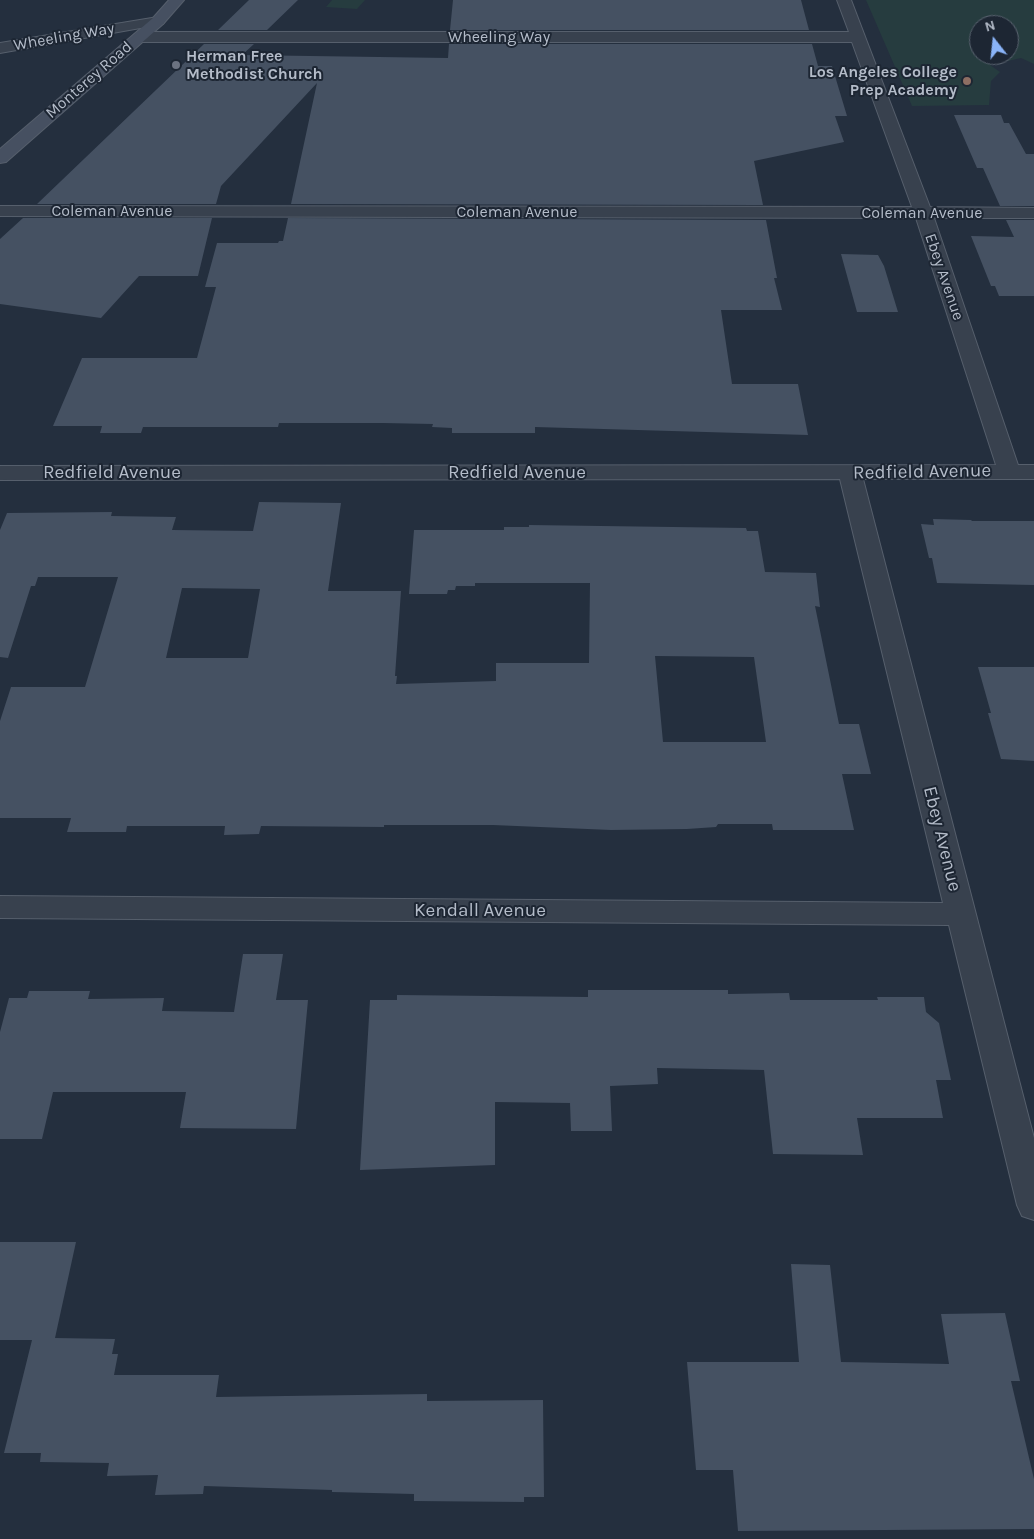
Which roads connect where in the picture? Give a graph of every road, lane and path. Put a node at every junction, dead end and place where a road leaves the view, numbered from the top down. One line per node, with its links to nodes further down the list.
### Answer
1 (177, 0): 3 (street, Monterey Road)
2 (844, 0): 5 (street, Ebey Avenue)
3 (158, 20): 4 (street, Monterey Road); 6 (street, Wheeling Way)
4 (140, 36): 5 (street, Wheeling Way); 7 (street, Monterey Road)
5 (859, 38): 9 (street, Ebey Avenue)
6 (0, 48)
7 (0, 158)
8 (0, 211): 9 (street, Coleman Avenue)
9 (923, 212): 10 (street, Coleman Avenue); 11 (street, Ebey Avenue)
10 (1034, 213)
11 (1010, 471): 12 (street, Redfield Avenue); 14 (street, Redfield Avenue)
12 (1034, 472)
13 (0, 473): 14 (street, Redfield Avenue)
14 (850, 473): 16 (street, Ebey Avenue)
15 (0, 908): 16 (street, Kendall Avenue)
16 (960, 914): 17 (street, Ebey Avenue)
17 (1034, 1205)

